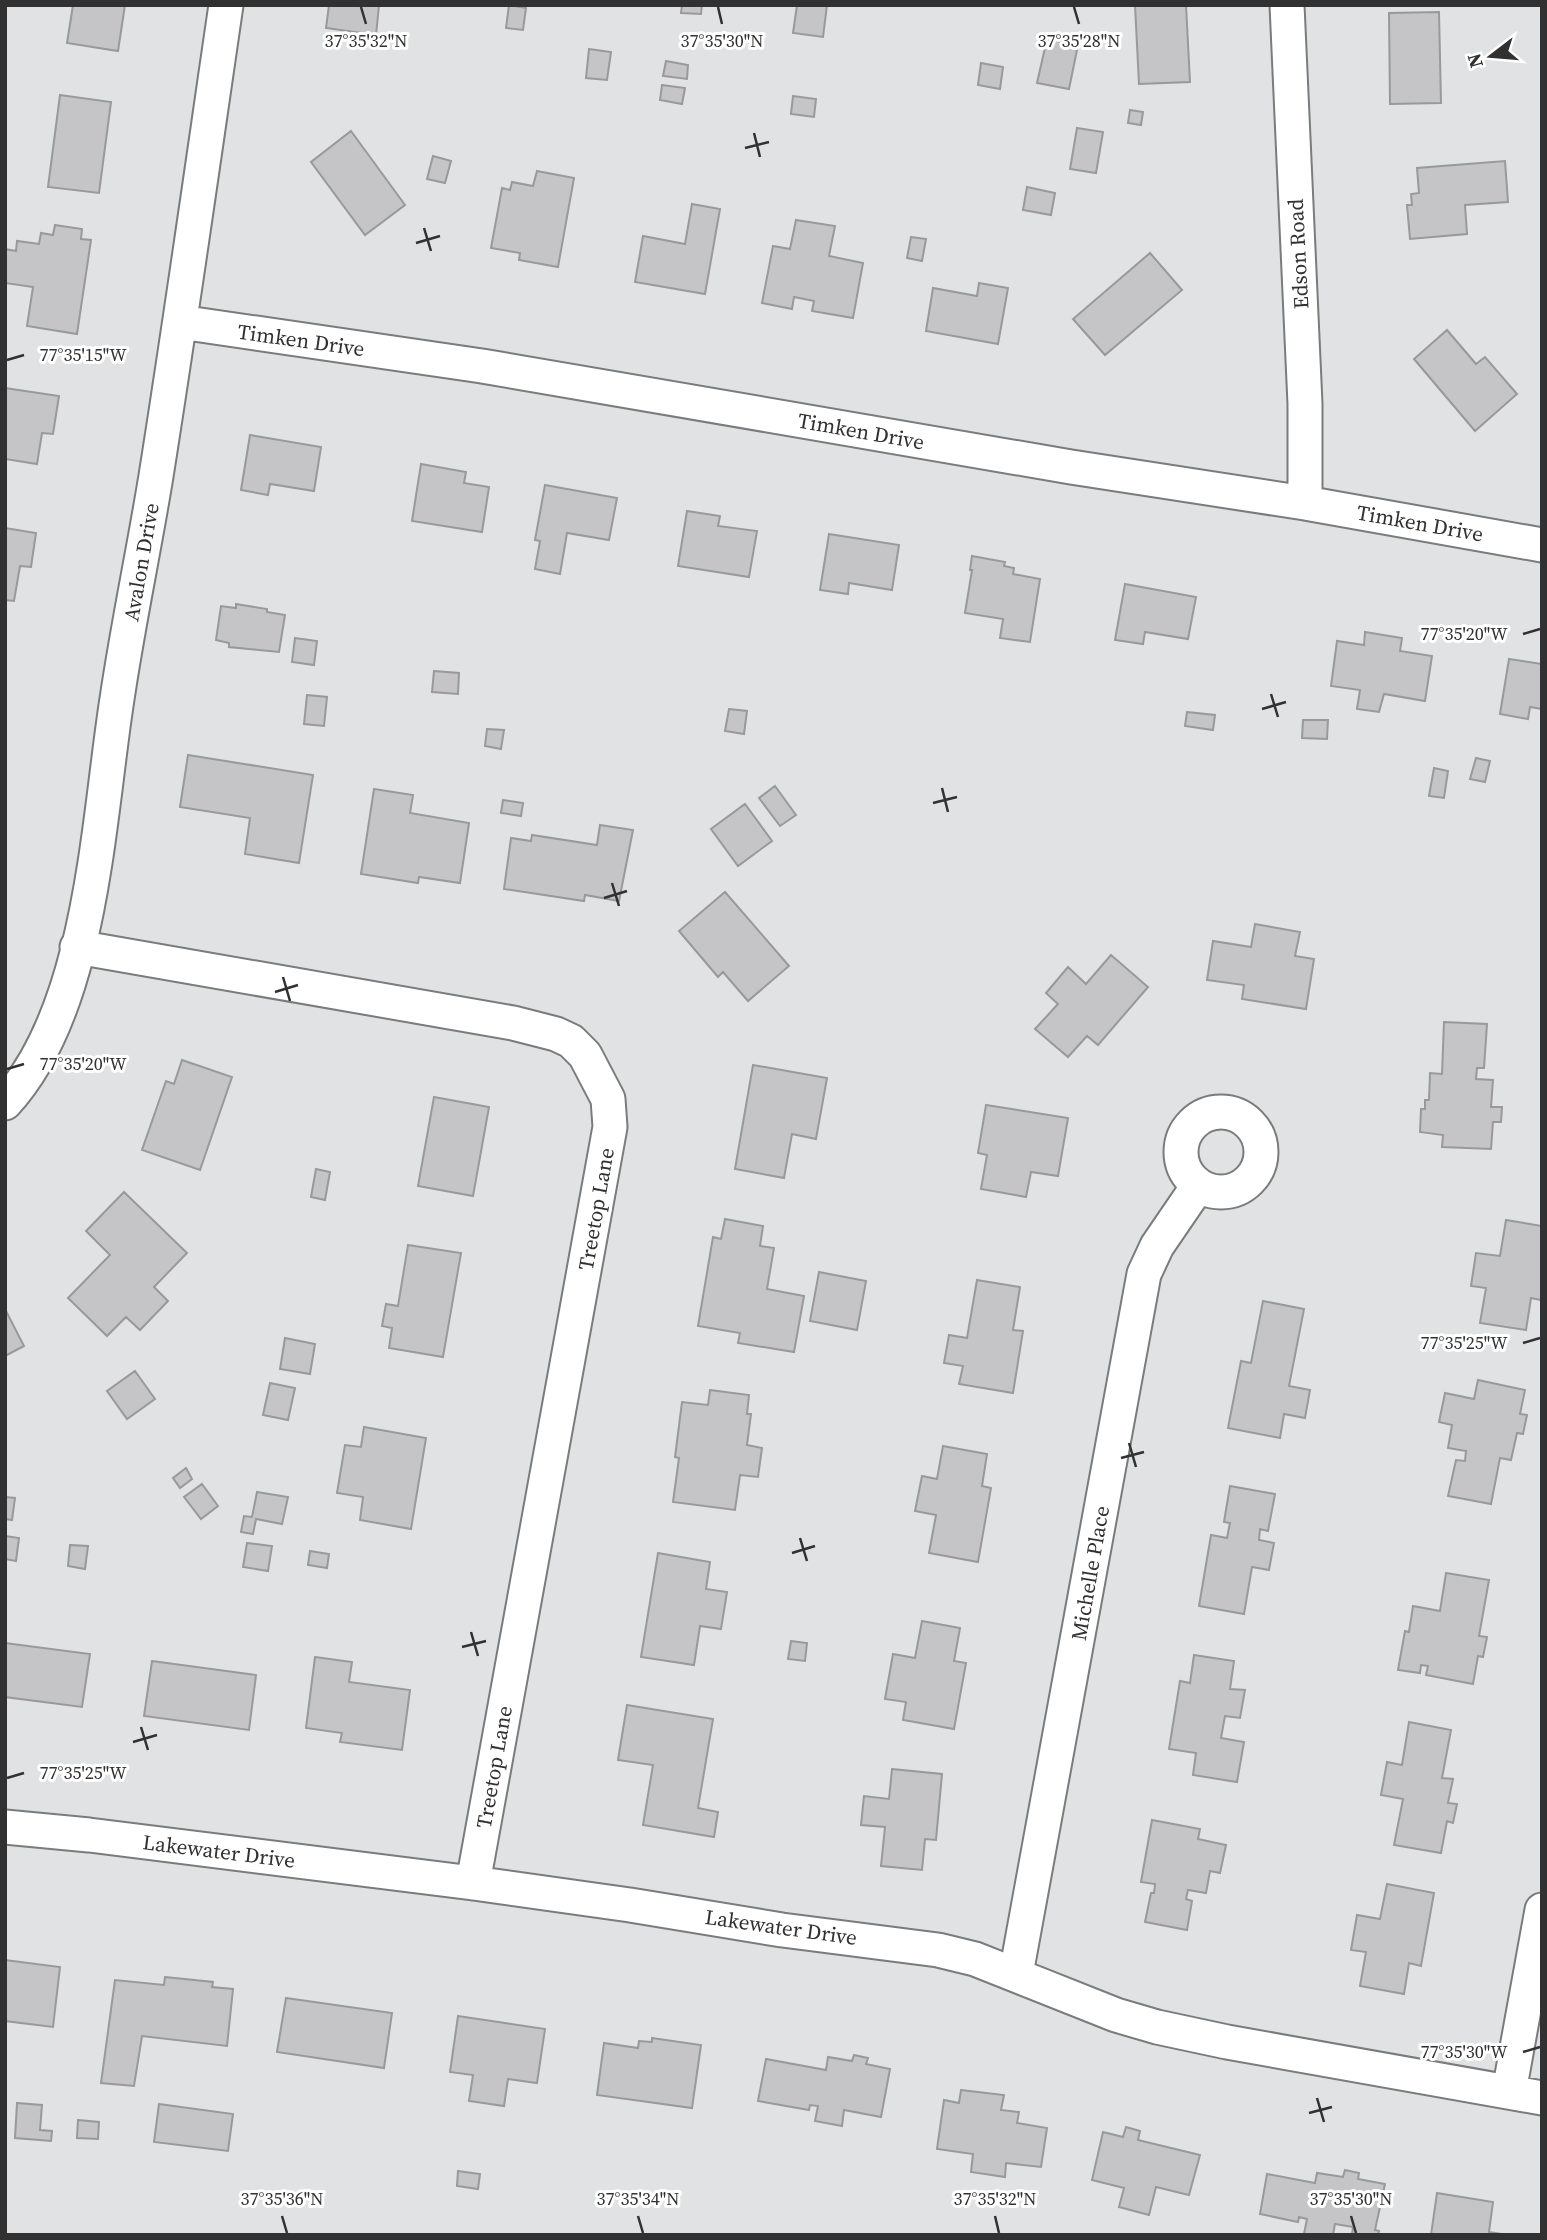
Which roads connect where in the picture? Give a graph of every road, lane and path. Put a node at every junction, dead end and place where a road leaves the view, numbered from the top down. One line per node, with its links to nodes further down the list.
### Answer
1 (226, 5): 3 (street, Avalon Drive)
2 (1287, 5): 4 (street, Edson Road)
3 (180, 322): 4 (street, Timken Drive); 6 (street, Avalon Drive)
4 (1305, 503): 5 (street, Timken Drive)
5 (1542, 545)
6 (77, 947): 7 (street, Avalon Drive); 10 (street, Treetop Lane)
7 (5, 1103)
8 (1198, 1186): 12 (street, Michelle Place)
9 (5, 1827): 10 (street, Lakewater Drive)
10 (473, 1883): 12 (street, Lakewater Drive)
11 (1542, 1910): 13 (street)
12 (1016, 1974): 13 (street, Lakewater Drive)
13 (1509, 2092): 14 (street, Lakewater Drive)
14 (1542, 2098)

